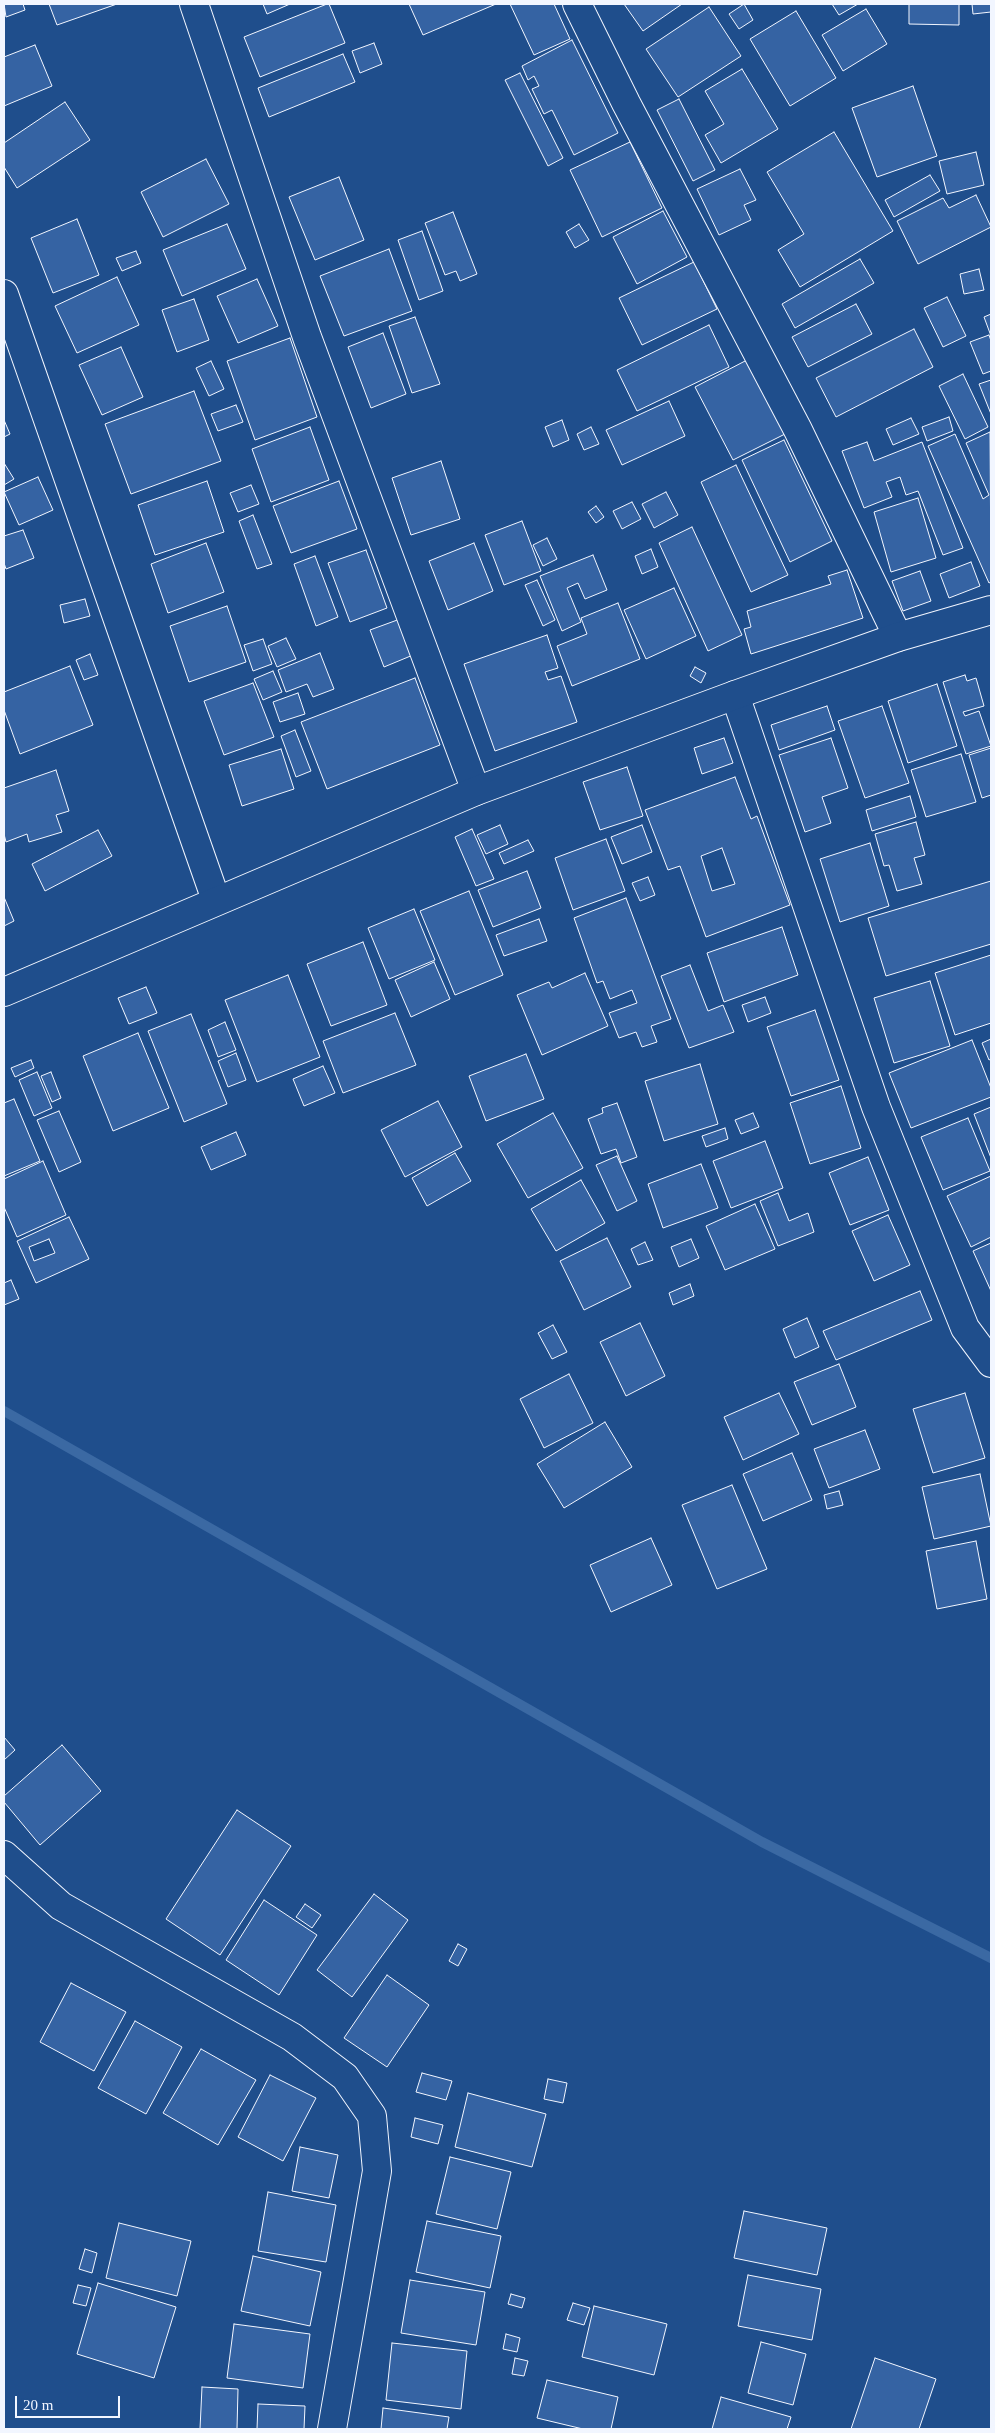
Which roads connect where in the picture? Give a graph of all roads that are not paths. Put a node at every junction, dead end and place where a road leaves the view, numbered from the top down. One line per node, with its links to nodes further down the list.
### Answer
1 (194, 4): 7 (street)
2 (577, 4): 5 (street)
3 (4, 294): 8 (street)
4 (991, 610): 5 (street)
5 (898, 637): 6 (street)
6 (735, 694): 7 (street); 10 (street)
7 (476, 791): 8 (street)
8 (216, 900): 9 (street)
9 (4, 992)
10 (991, 1363)
11 (4, 1855): 12 (street)
12 (332, 2429)

